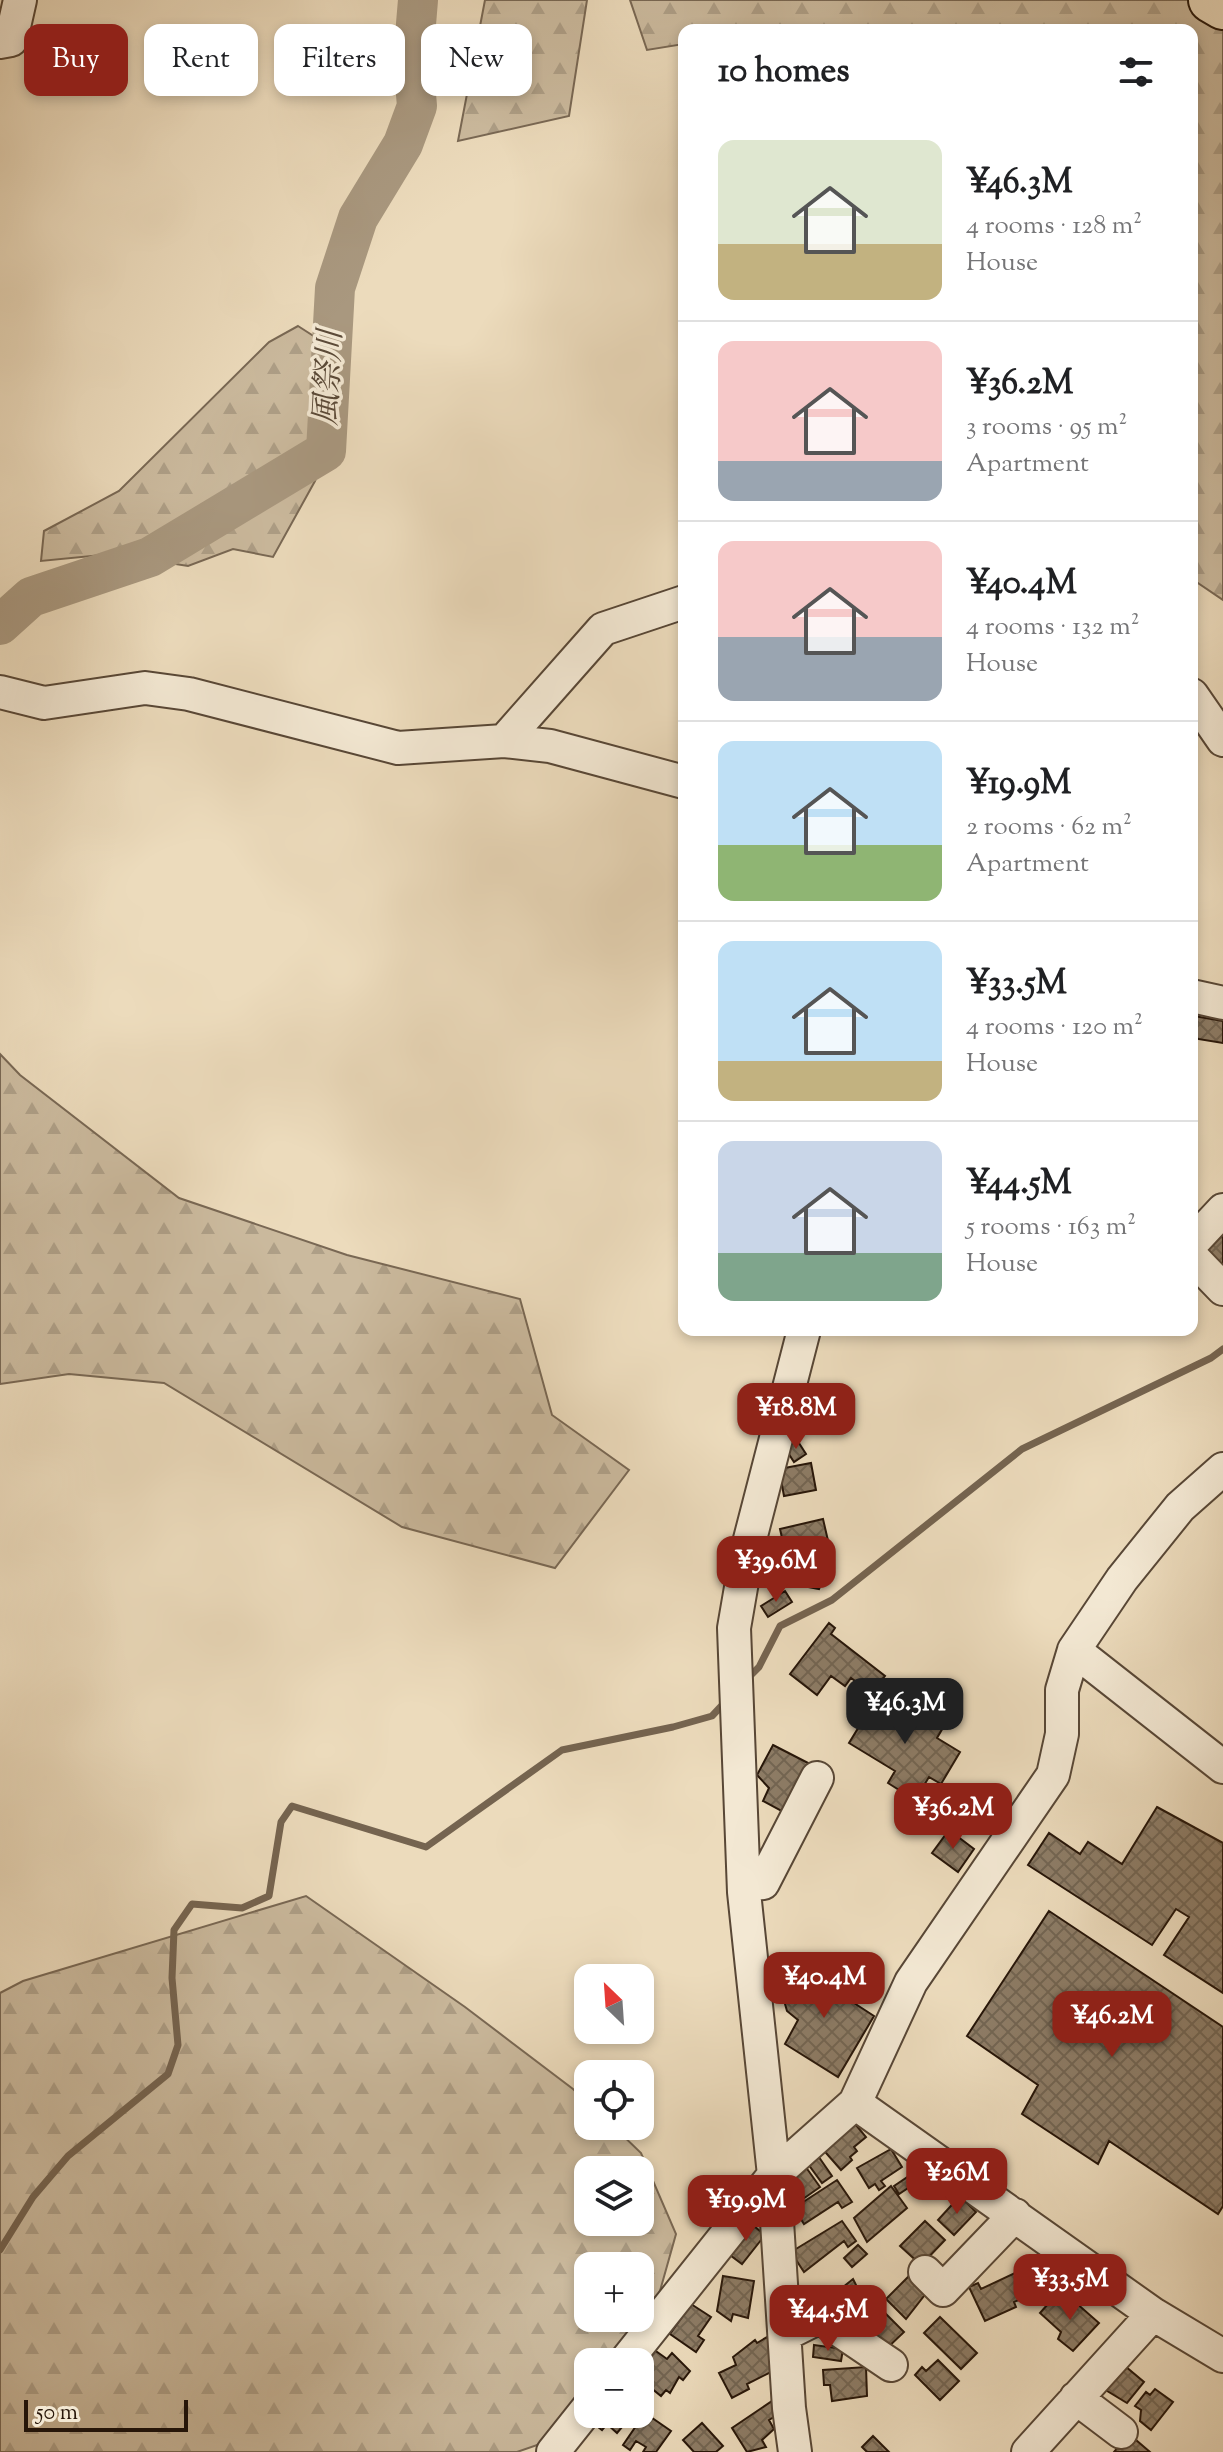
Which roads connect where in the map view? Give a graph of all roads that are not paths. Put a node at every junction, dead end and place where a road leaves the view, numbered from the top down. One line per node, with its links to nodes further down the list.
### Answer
1 (20, 0): 4 (street)
2 (1211, 0): 3 (highway)
3 (1223, 7)
4 (0, 42)
5 (678, 604): 9 (street)
6 (0, 692): 9 (street)
7 (1198, 704): 8 (street)
8 (1223, 740)
9 (504, 741): 10 (street)
10 (678, 780)
11 (1198, 997): 12 (street)
12 (1223, 1003)
13 (1223, 1210): 14 (street)
14 (1198, 1237)
15 (1198, 1263): 16 (street)
16 (1223, 1289)
17 (802, 1336): 22 (street)
18 (1223, 1469): 19 (street)
19 (1074, 1650): 20 (street); 23 (street)
20 (1223, 1767)
21 (817, 1778): 22 (street)
22 (744, 1885): 24 (street)
23 (855, 2103): 24 (street); 25 (street)
24 (774, 2175): 28 (street); 29 (street)
25 (1015, 2215): 26 (street); 27 (street)
26 (925, 2272)
27 (1153, 2314): 30 (street); 32 (street)
28 (786, 2334): 31 (street); 36 (street)
29 (636, 2348)
30 (1223, 2356)
31 (891, 2365)
32 (1076, 2398): 34 (street); 37 (street)
33 (574, 2426): 35 (street)
34 (1121, 2432)
35 (553, 2452)
36 (795, 2452)
37 (1028, 2452)

